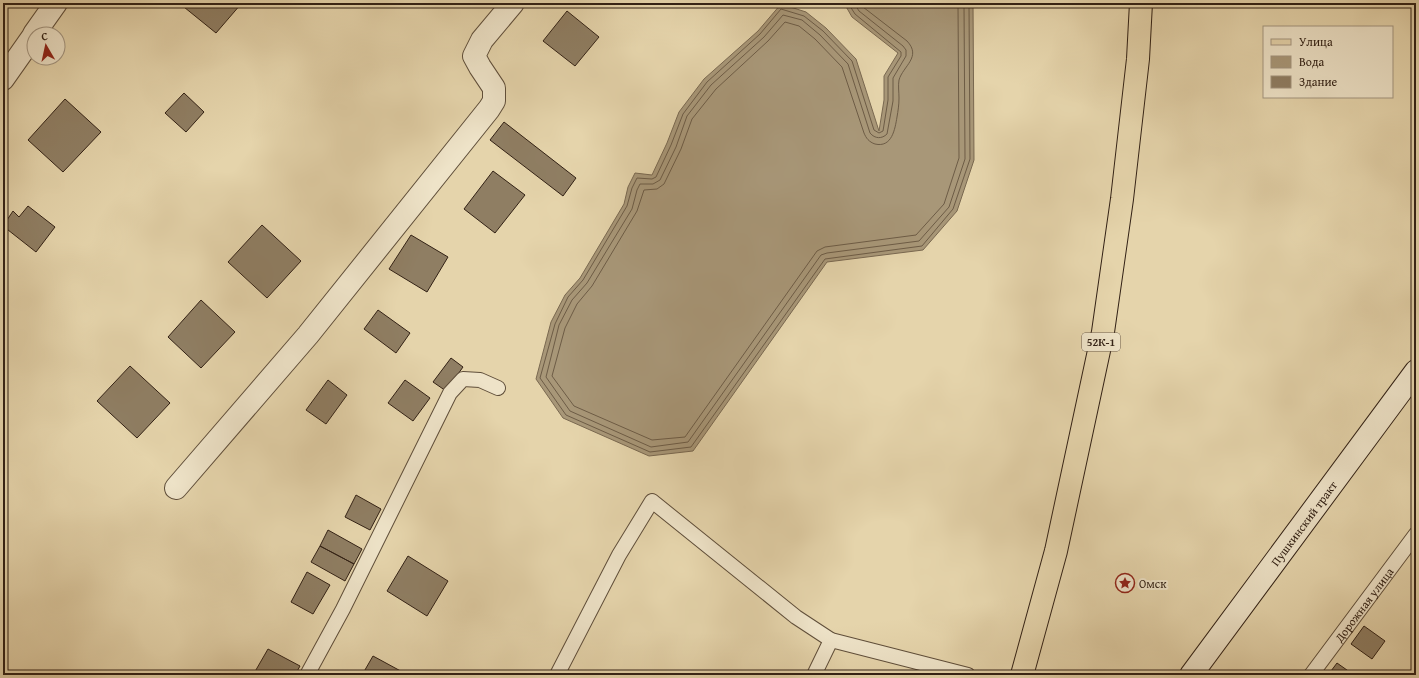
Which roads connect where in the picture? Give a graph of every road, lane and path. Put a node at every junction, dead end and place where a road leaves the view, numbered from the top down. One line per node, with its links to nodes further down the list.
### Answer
1 (56, 3): 4 (street)
2 (513, 3): 9 (street)
3 (1141, 3): 16 (main road, 52К-1)
4 (40, 26)
5 (26, 46): 6 (street)
6 (3, 79)
7 (1416, 371): 17 (street, Пушкинский тракт)
8 (498, 388): 12 (lane)
9 (176, 488)
10 (1416, 534): 18 (lane, Дорожная улица)
11 (831, 640): 13 (lane); 14 (lane); 15 (lane)
12 (307, 675)
13 (557, 675)
14 (814, 675)
15 (968, 675)
16 (1022, 675)
17 (1191, 675)
18 (1311, 675)

